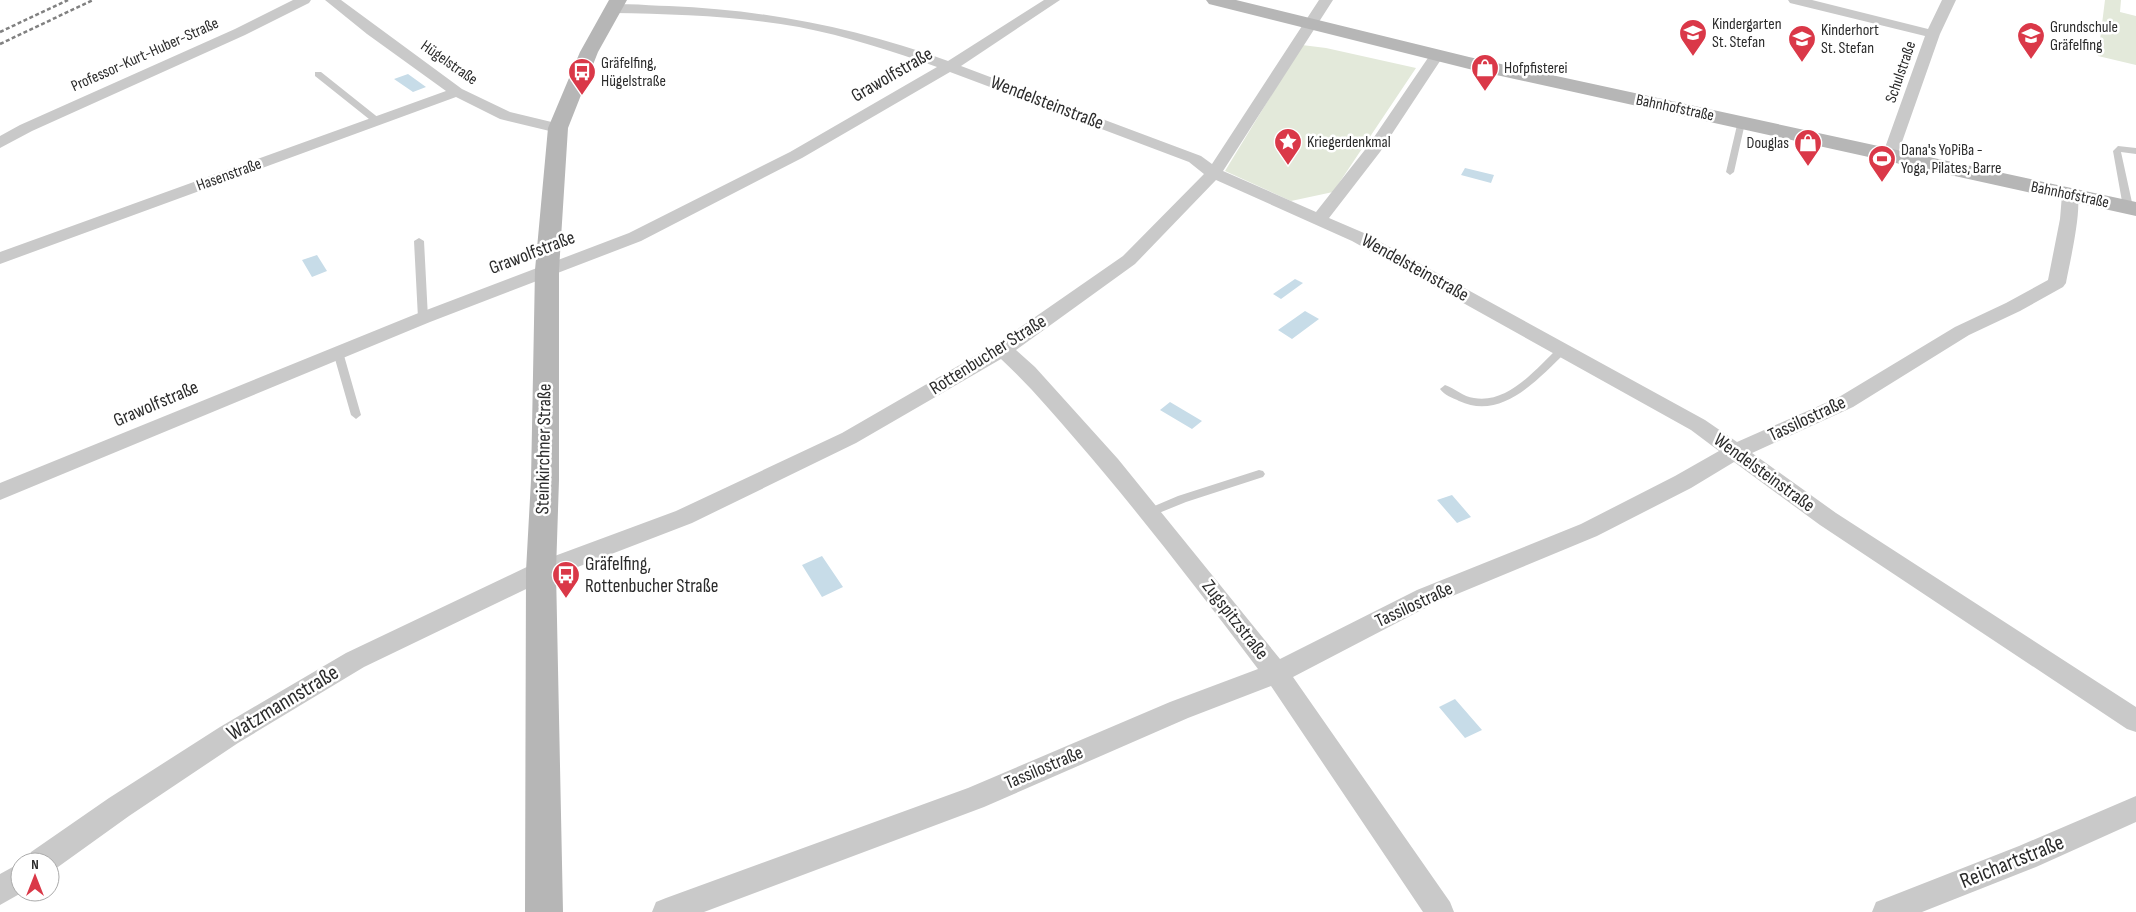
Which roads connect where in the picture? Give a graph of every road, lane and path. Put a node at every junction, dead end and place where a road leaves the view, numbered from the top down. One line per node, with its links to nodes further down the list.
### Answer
1 (304, 0): 18 (street, Professor-Kurt-Huber-Straße)
2 (332, 0): 14 (street, Hügelstraße)
3 (1053, 0): 12 (street, Grawolfstraße)
4 (1215, 0): 9 (street, Bahnhofstraße)
5 (1326, 0): 9 (street, Rottenbucher Straße)
6 (1795, 0): 10 (street)
7 (1949, 0): 10 (street, Schulstraße)
8 (616, 5): 12 (street, Wendelsteinstraße); 17 (street, Steinkirchner Straße)
9 (1310, 25): 11 (street, Bahnhofstraße); 22 (street, Rottenbucher Straße)
10 (1933, 34): 20 (street, Schulstraße)
11 (1436, 55): 16 (street, Bahnhofstraße); 25 (street)
12 (950, 66): 22 (street, Wendelsteinstraße); 28 (street, Grawolfstraße)
13 (318, 74): 15 (lane)
14 (457, 92): 15 (street, Hasenstraße); 17 (street, Hügelstraße)
15 (376, 122): 27 (street, Hasenstraße)
16 (1741, 123): 20 (street, Bahnhofstraße); 21 (lane)
17 (558, 128): 28 (street, Steinkirchner Straße)
18 (0, 144)
19 (2136, 151): 24 (lane)
20 (1890, 156): 23 (street, Bahnhofstraße)
21 (1730, 172)
22 (1214, 173): 25 (street, Wendelsteinstraße); 30 (street, Rottenbucher Straße)
23 (2070, 195): 24 (street, Bahnhofstraße); 35 (street, Tassilostraße)
24 (2132, 208)
25 (1319, 220): 31 (street, Wendelsteinstraße)
26 (418, 241): 29 (lane)
27 (0, 258)
28 (546, 270): 29 (street, Grawolfstraße); 39 (street, Steinkirchner Straße)
29 (423, 318): 32 (street, Grawolfstraße)
30 (1003, 349): 38 (street, Zugspitzstraße); 39 (street, Rottenbucher Straße)
31 (1562, 350): 33 (lane); 35 (street, Wendelsteinstraße)
32 (338, 352): 34 (lane); 37 (street, Grawolfstraße)
33 (1445, 388)
34 (356, 414)
35 (1734, 452): 40 (street, Tassilostraße); 41 (street, Wendelsteinstraße)
36 (1259, 474): 38 (lane)
37 (0, 492)
38 (1149, 513): 40 (street, Zugspitzstraße)
39 (542, 571): 43 (street, Watzmannstraße); 44 (street, Steinkirchner Straße)
40 (1276, 673): 45 (street, Tassilostraße); 46 (street, Zugspitzstraße)
41 (2136, 721)
42 (2136, 809): 47 (street, Reichartstraße)
43 (55, 852)
44 (544, 912)
45 (666, 912)
46 (1440, 912)
47 (1886, 912)

